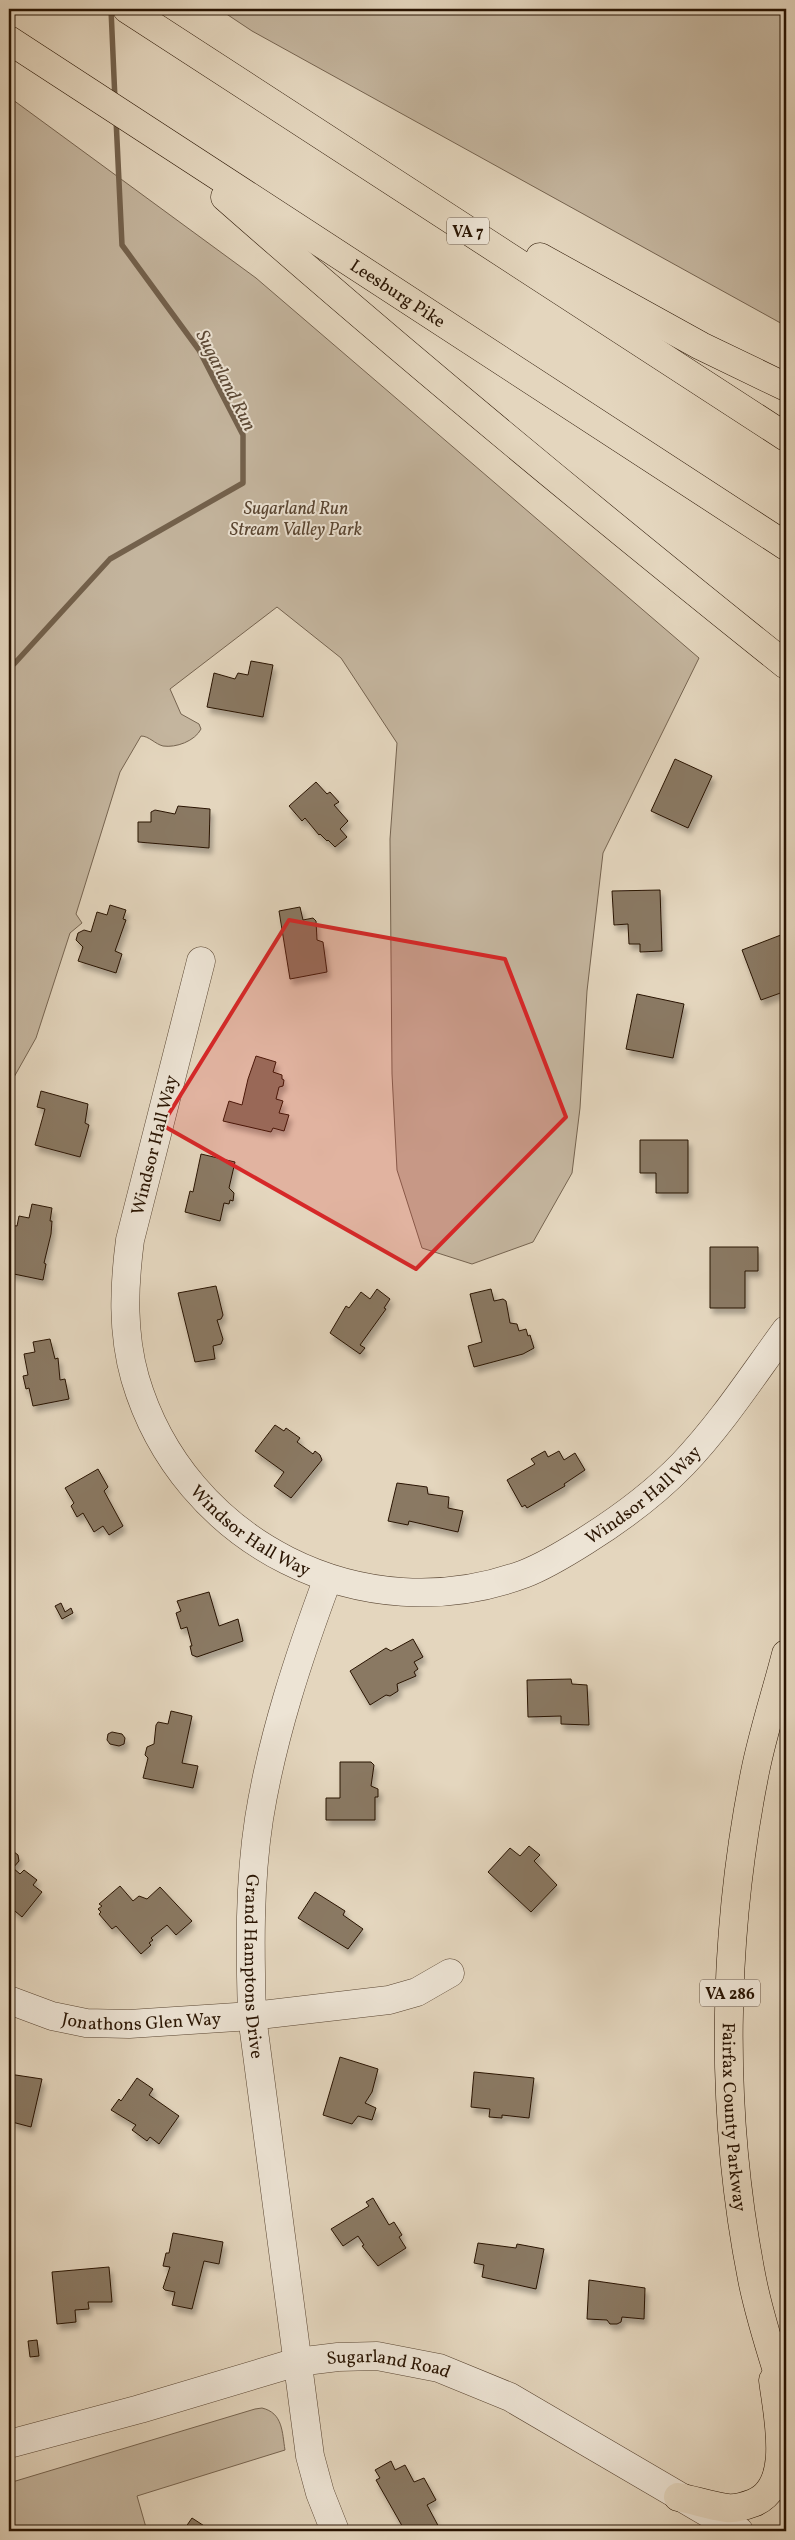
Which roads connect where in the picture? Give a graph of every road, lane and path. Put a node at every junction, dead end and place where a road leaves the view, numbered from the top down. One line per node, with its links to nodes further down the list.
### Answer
1 (127, 9): 3 (highway, VA 7)
2 (9, 40): 4 (highway, Leesburg Pike)
3 (253, 93): 5 (highway); 6 (highway, VA 7)
4 (152, 134): 7 (highway, Leesburg Pike); 8 (highway)
5 (786, 387)
6 (786, 437)
7 (786, 546)
8 (786, 665)
9 (201, 961): 11 (street, Windsor Hall Way)
10 (786, 1330): 11 (street, Windsor Hall Way)
11 (328, 1578): 15 (street, Grand Hamptons Drive)
12 (786, 1654): 16 (highway, Fairfax County Parkway / VA 286)
13 (450, 1972): 15 (street, Jonathons Glen Way)
14 (9, 2000): 15 (street, Jonathons Glen Way)
15 (252, 2016): 17 (street, Grand Hamptons Drive)
16 (766, 2334): 18 (highway, Fairfax County Parkway / VA 286); 20 (highway)
17 (297, 2362): 19 (street, Sugarland Road); 20 (street, Sugarland Road); 21 (street, Grand Hamptons Drive)
18 (786, 2400)
19 (9, 2444)
20 (678, 2496): 22 (street, Sugarland Road)
21 (335, 2531)
22 (739, 2531)

